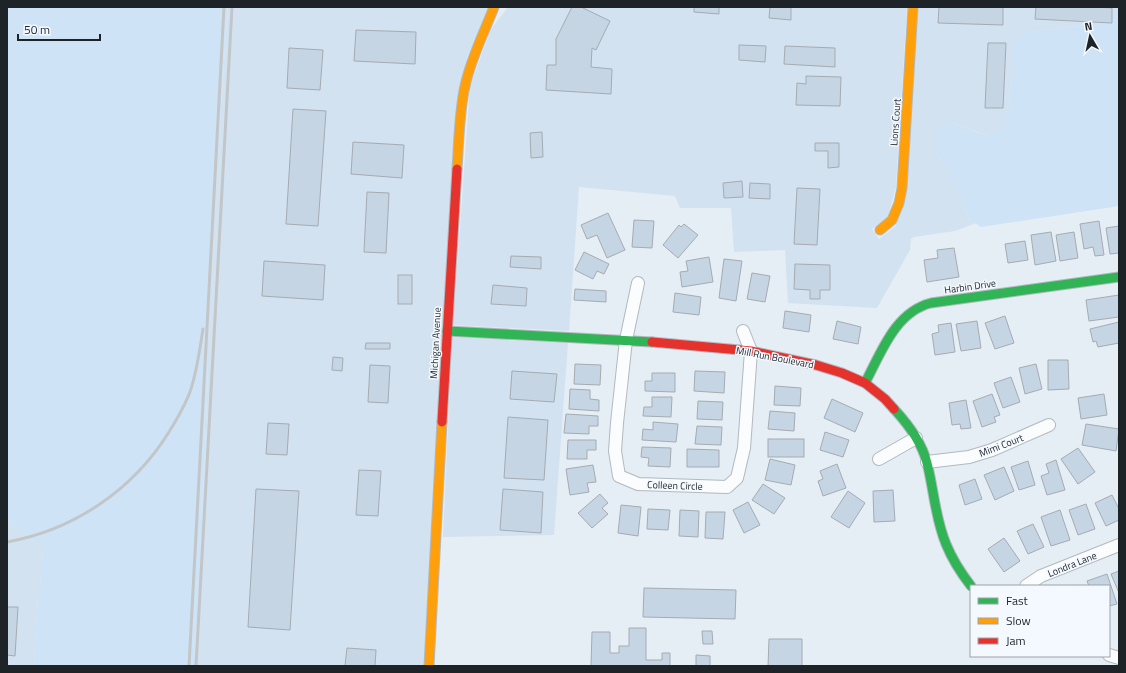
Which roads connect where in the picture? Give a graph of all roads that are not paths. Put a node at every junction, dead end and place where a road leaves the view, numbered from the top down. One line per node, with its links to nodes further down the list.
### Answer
1 (494, 7): 4 (street, Michigan Avenue)
2 (500, 7): 4 (street, Michigan Avenue)
3 (913, 7): 5 (street, Lions Court)
4 (486, 25): 8 (street, Michigan Avenue)
5 (880, 230)
6 (1119, 276): 12 (street, Harbin Drive)
7 (638, 283): 10 (street)
8 (447, 331): 10 (street, Mill Run Boulevard); 20 (street, Michigan Avenue)
9 (743, 331): 11 (street)
10 (626, 340): 11 (street, Mill Run Boulevard); 11 (street, Colleen Circle)
11 (750, 351): 12 (street, Mill Run Boulevard)
12 (865, 383): 14 (street, Mill Run Boulevard)
13 (1049, 425): 16 (street, Mimi Court)
14 (916, 438): 15 (street); 16 (street, Mill Run Boulevard)
15 (879, 458)
16 (927, 462): 18 (street, Mill Run Boulevard)
17 (1119, 545): 19 (street, Londra Lane)
18 (970, 585)
19 (1028, 585)
20 (429, 666)

